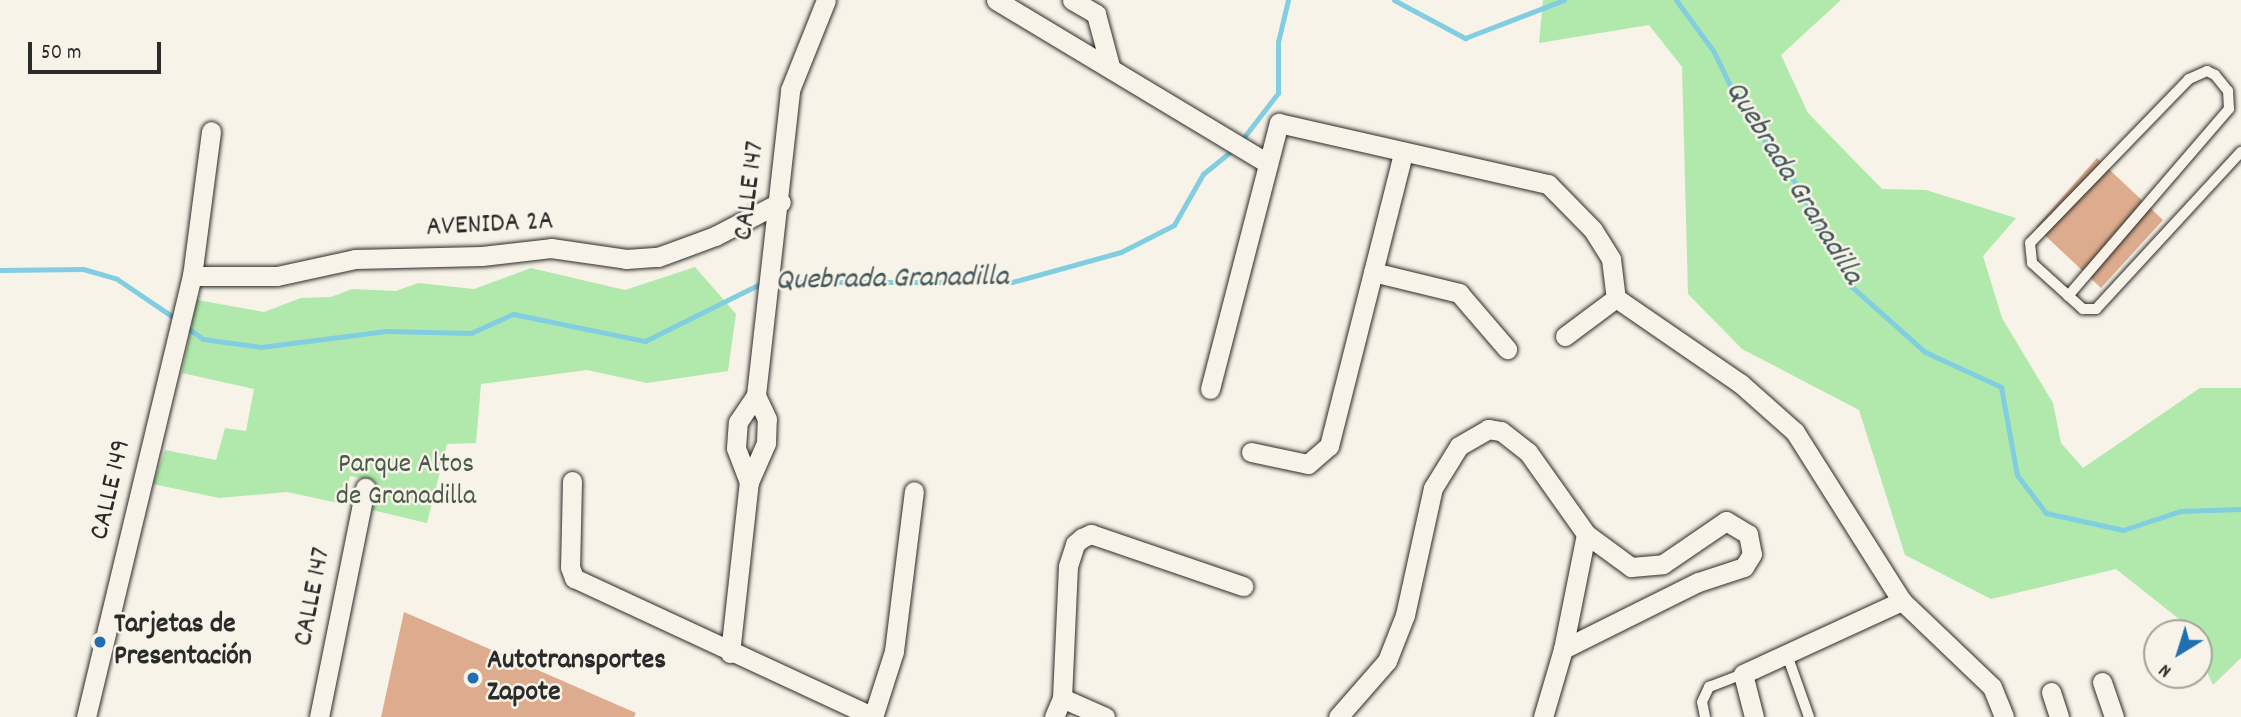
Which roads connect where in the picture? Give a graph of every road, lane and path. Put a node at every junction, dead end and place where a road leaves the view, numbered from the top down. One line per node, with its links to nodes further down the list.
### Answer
1 (826, 0): 9 (street, CALLE 147)
2 (996, 0): 4 (street)
3 (1072, 0): 4 (street)
4 (1110, 66): 8 (street)
5 (211, 131): 11 (street, CALLE 149)
6 (2241, 152): 12 (lane)
7 (1403, 153): 8 (street); 10 (street); 13 (street)
8 (1267, 163): 16 (street)
9 (781, 202): 11 (street, AVENIDA 2A); 17 (street, CALLE 147)
10 (1373, 272): 15 (street); 18 (street)
11 (192, 276): 34 (street, CALLE 149)
12 (2068, 296): 12 (lane)
13 (1616, 298): 14 (street); 25 (street)
14 (1565, 336)
15 (1507, 349)
16 (1210, 389)
17 (756, 395): 20 (street); 20 (street)
18 (1251, 452)
19 (572, 481): 28 (street)
20 (749, 482): 28 (street)
21 (365, 488): 35 (street, CALLE 147)
22 (914, 491): 28 (street)
23 (1586, 534): 26 (street); 26 (street); 38 (street)
24 (1243, 586): 32 (street)
25 (1902, 601): 27 (street); 42 (street)
26 (1563, 649): 33 (street)
27 (1786, 652): 29 (street); 41 (lane)
28 (730, 653)
29 (1743, 674): 39 (lane); 40 (street)
30 (2102, 682): 44 (street)
31 (2051, 692): 43 (street)
32 (1062, 698): 36 (street); 37 (street)
33 (1545, 716)
34 (86, 717)
35 (319, 717)
36 (1055, 717)
37 (1105, 717)
38 (1338, 717)
39 (1705, 717)
40 (1754, 717)
41 (1809, 717)
42 (2004, 717)
43 (2059, 717)
44 (2114, 717)

